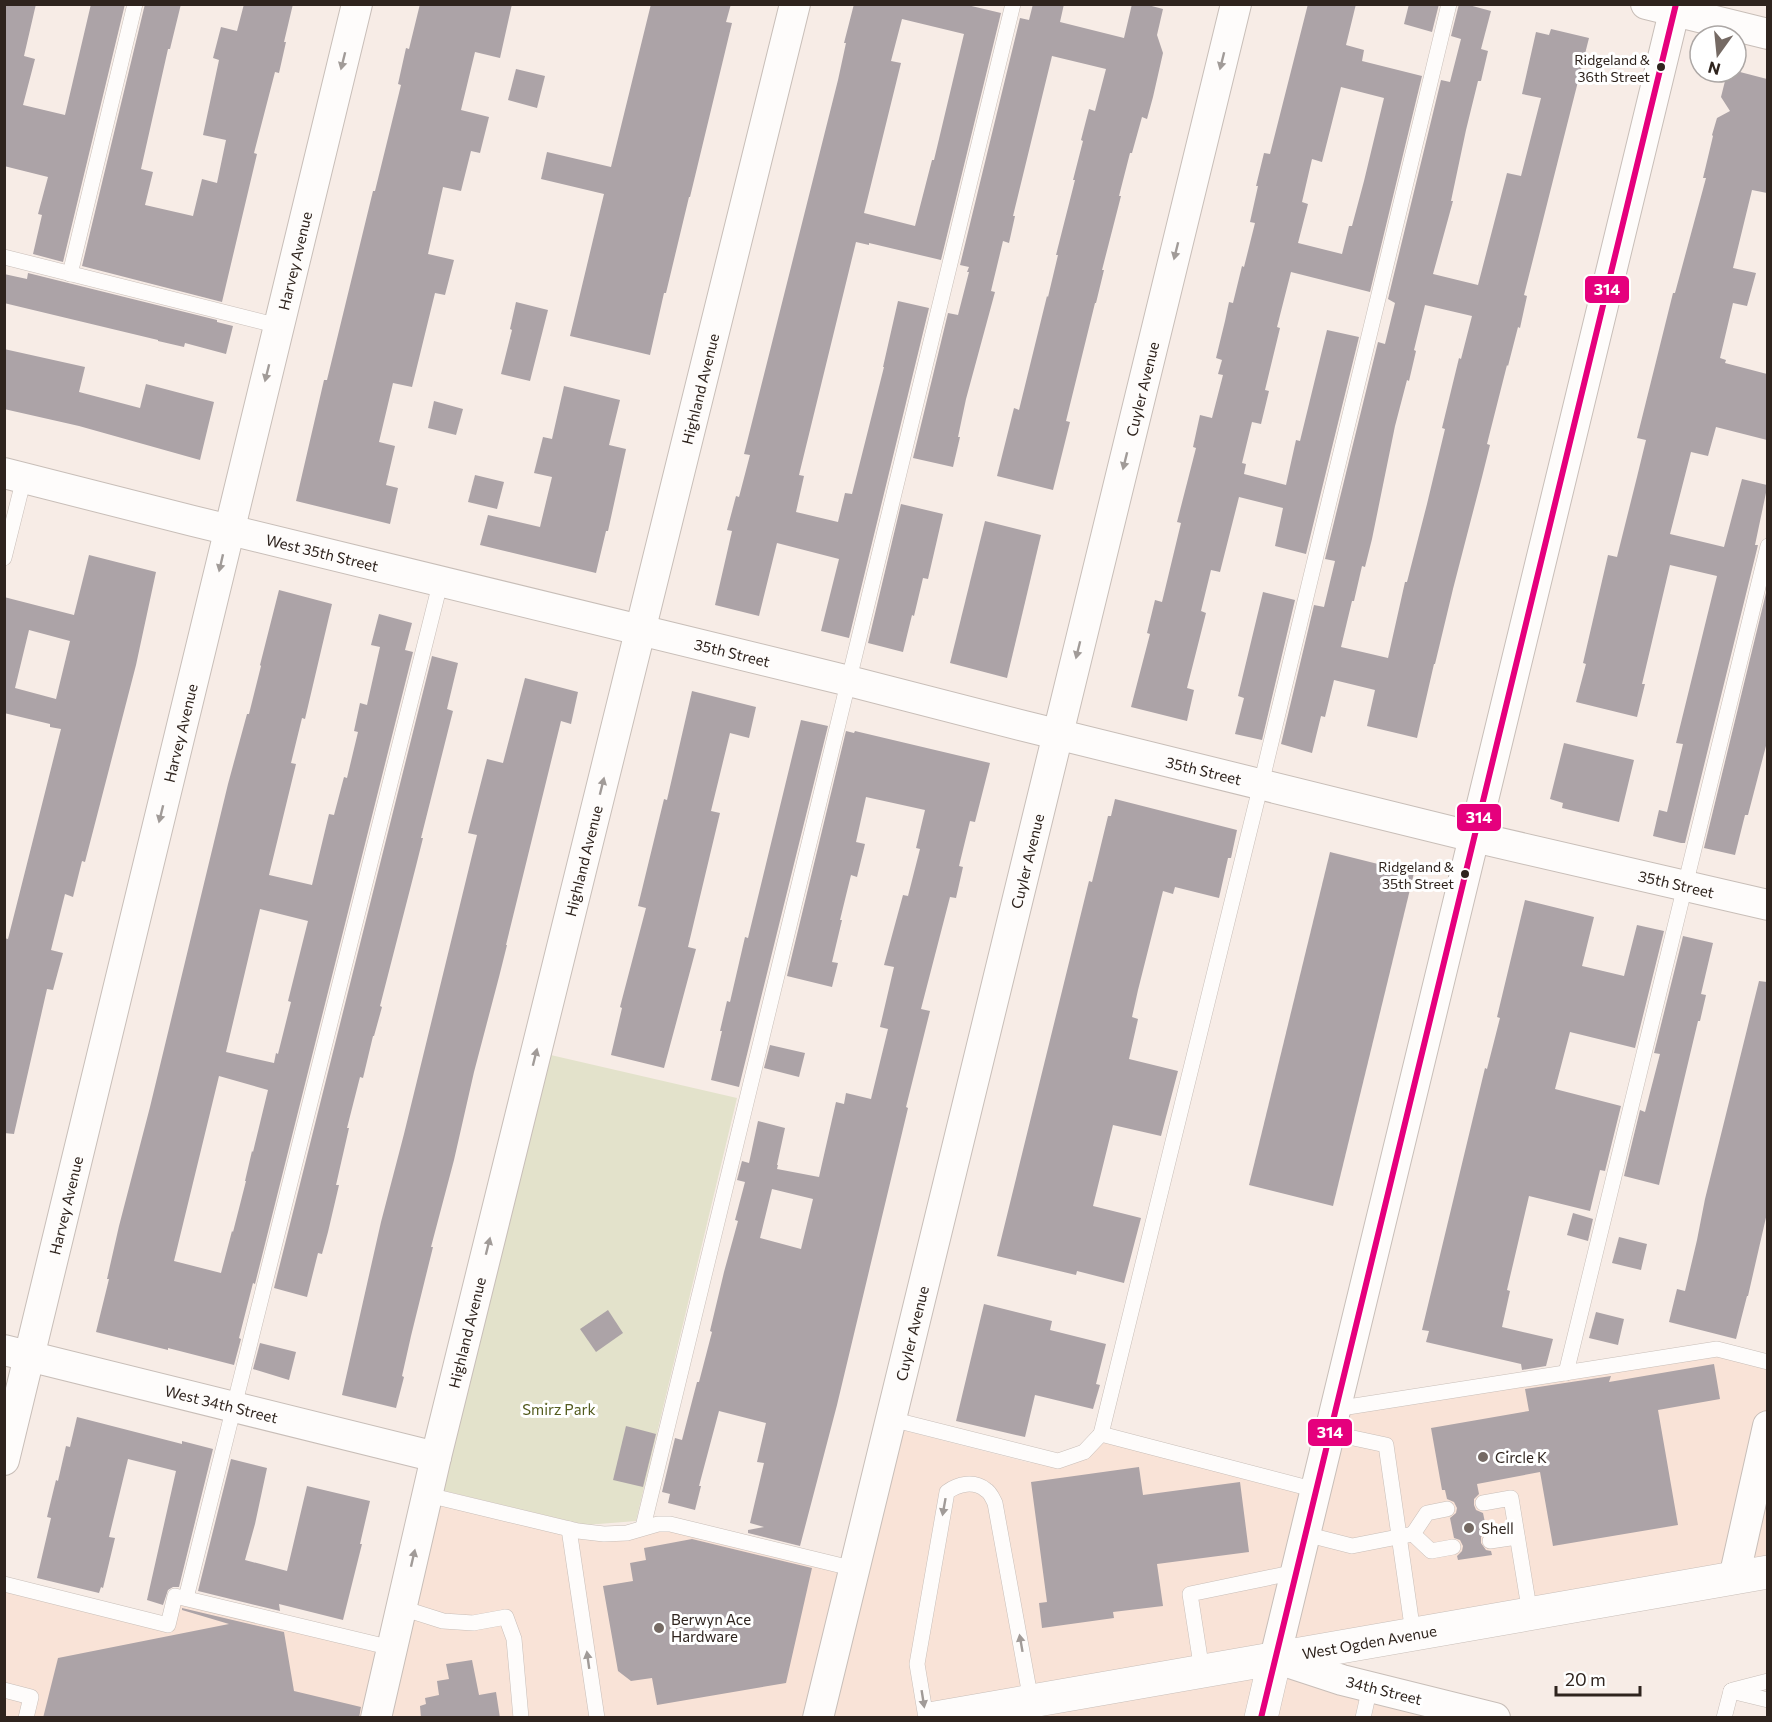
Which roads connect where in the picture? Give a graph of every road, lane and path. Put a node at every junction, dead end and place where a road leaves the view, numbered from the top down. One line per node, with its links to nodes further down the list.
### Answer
1 (135, 4): 10 (lane)
2 (357, 4): 11 (street, Harvey Avenue, one-way to 11)
3 (795, 4): 17 (street, Highland Avenue)
4 (1013, 4): 18 (lane)
5 (1236, 4): 19 (street, Cuyler Avenue, one-way to 19)
6 (1449, 4): 20 (lane)
7 (1666, 7): 8 (street); 21 (street)
8 (1767, 34)
9 (4, 257): 10 (lane)
10 (70, 273): 11 (lane)
11 (279, 326): 13 (street, Harvey Avenue, one-way to 13)
12 (14, 475): 13 (street, West 35th Street); 15 (lane)
13 (229, 530): 16 (street, West 35th Street); 24 (street, Harvey Avenue, one-way to 24)
14 (1767, 546): 22 (lane)
15 (4, 558)
16 (441, 580): 17 (street, West 35th Street); 27 (lane)
17 (641, 630): 18 (street, 35th Street); 32 (street, Highland Avenue, one-way to 17)
18 (849, 681): 19 (street, 35th Street); 38 (lane)
19 (1058, 733): 20 (street, 35th Street); 28 (street, Cuyler Avenue)
20 (1261, 784): 21 (street, 35th Street); 31 (lane)
21 (1474, 837): 22 (street, 35th Street); 29 (street)
22 (1685, 885): 23 (street, 35th Street); 26 (lane)
23 (1767, 905)
24 (17, 1353): 27 (street, West 34th Street); 33 (street, Harvey Avenue)
25 (1767, 1362): 26 (lane)
26 (1566, 1373): 29 (lane)
27 (235, 1407): 32 (street, West 34th Street); 50 (lane)
28 (891, 1419): 31 (lane); 45 (street, Cuyler Avenue)
29 (1332, 1421): 34 (street); 41 (lane)
30 (1767, 1426): 48 (street)
31 (1101, 1434): 34 (lane)
32 (436, 1457): 35 (street, Highland Avenue)
33 (4, 1460)
34 (1316, 1490): 40 (street)
35 (428, 1495): 39 (lane); 51 (street, Highland Avenue, one-way to 35)
36 (1483, 1503): 42 (lane)
37 (1447, 1509): 41 (lane)
38 (643, 1527): 39 (lane); 45 (lane)
39 (568, 1528): 66 (lane, one-way to 39)
40 (1305, 1534): 41 (lane); 46 (street)
41 (1406, 1535): 44 (lane); 53 (lane)
42 (1517, 1537): 43 (lane); 52 (lane)
43 (1490, 1541)
44 (1454, 1547)
45 (855, 1569): 67 (street, Cuyler Avenue)
46 (1296, 1572): 55 (street); 56 (lane)
47 (1767, 1572): 48 (main road, West Ogden Avenue)
48 (1734, 1578): 52 (main road, West Ogden Avenue)
49 (4, 1584): 50 (lane)
50 (186, 1599): 54 (lane)
51 (402, 1608): 54 (street, Highland Avenue); 65 (lane)
52 (1530, 1614): 53 (main road, West Ogden Avenue)
53 (1413, 1634): 55 (main road, West Ogden Avenue)
54 (392, 1648): 64 (street, Highland Avenue)
55 (1275, 1658): 56 (main road, West Ogden Avenue); 58 (street, 34th Street); 70 (main road)
56 (1202, 1671): 62 (main road, West Ogden Avenue)
57 (1767, 1681): 60 (lane)
58 (1370, 1687): 71 (lane); 72 (street, 34th Street)
59 (4, 1690): 63 (lane)
60 (1731, 1691): 61 (lane); 73 (lane)
61 (1767, 1700)
62 (1031, 1701): 68 (lane, one-way to 68); 69 (main road, West Ogden Avenue)
63 (26, 1718)
64 (376, 1718)
65 (521, 1718)
66 (597, 1718)
67 (818, 1718)
68 (926, 1718)
69 (935, 1718)
70 (1261, 1718)
71 (1363, 1718)
72 (1495, 1718)
73 (1724, 1718)

